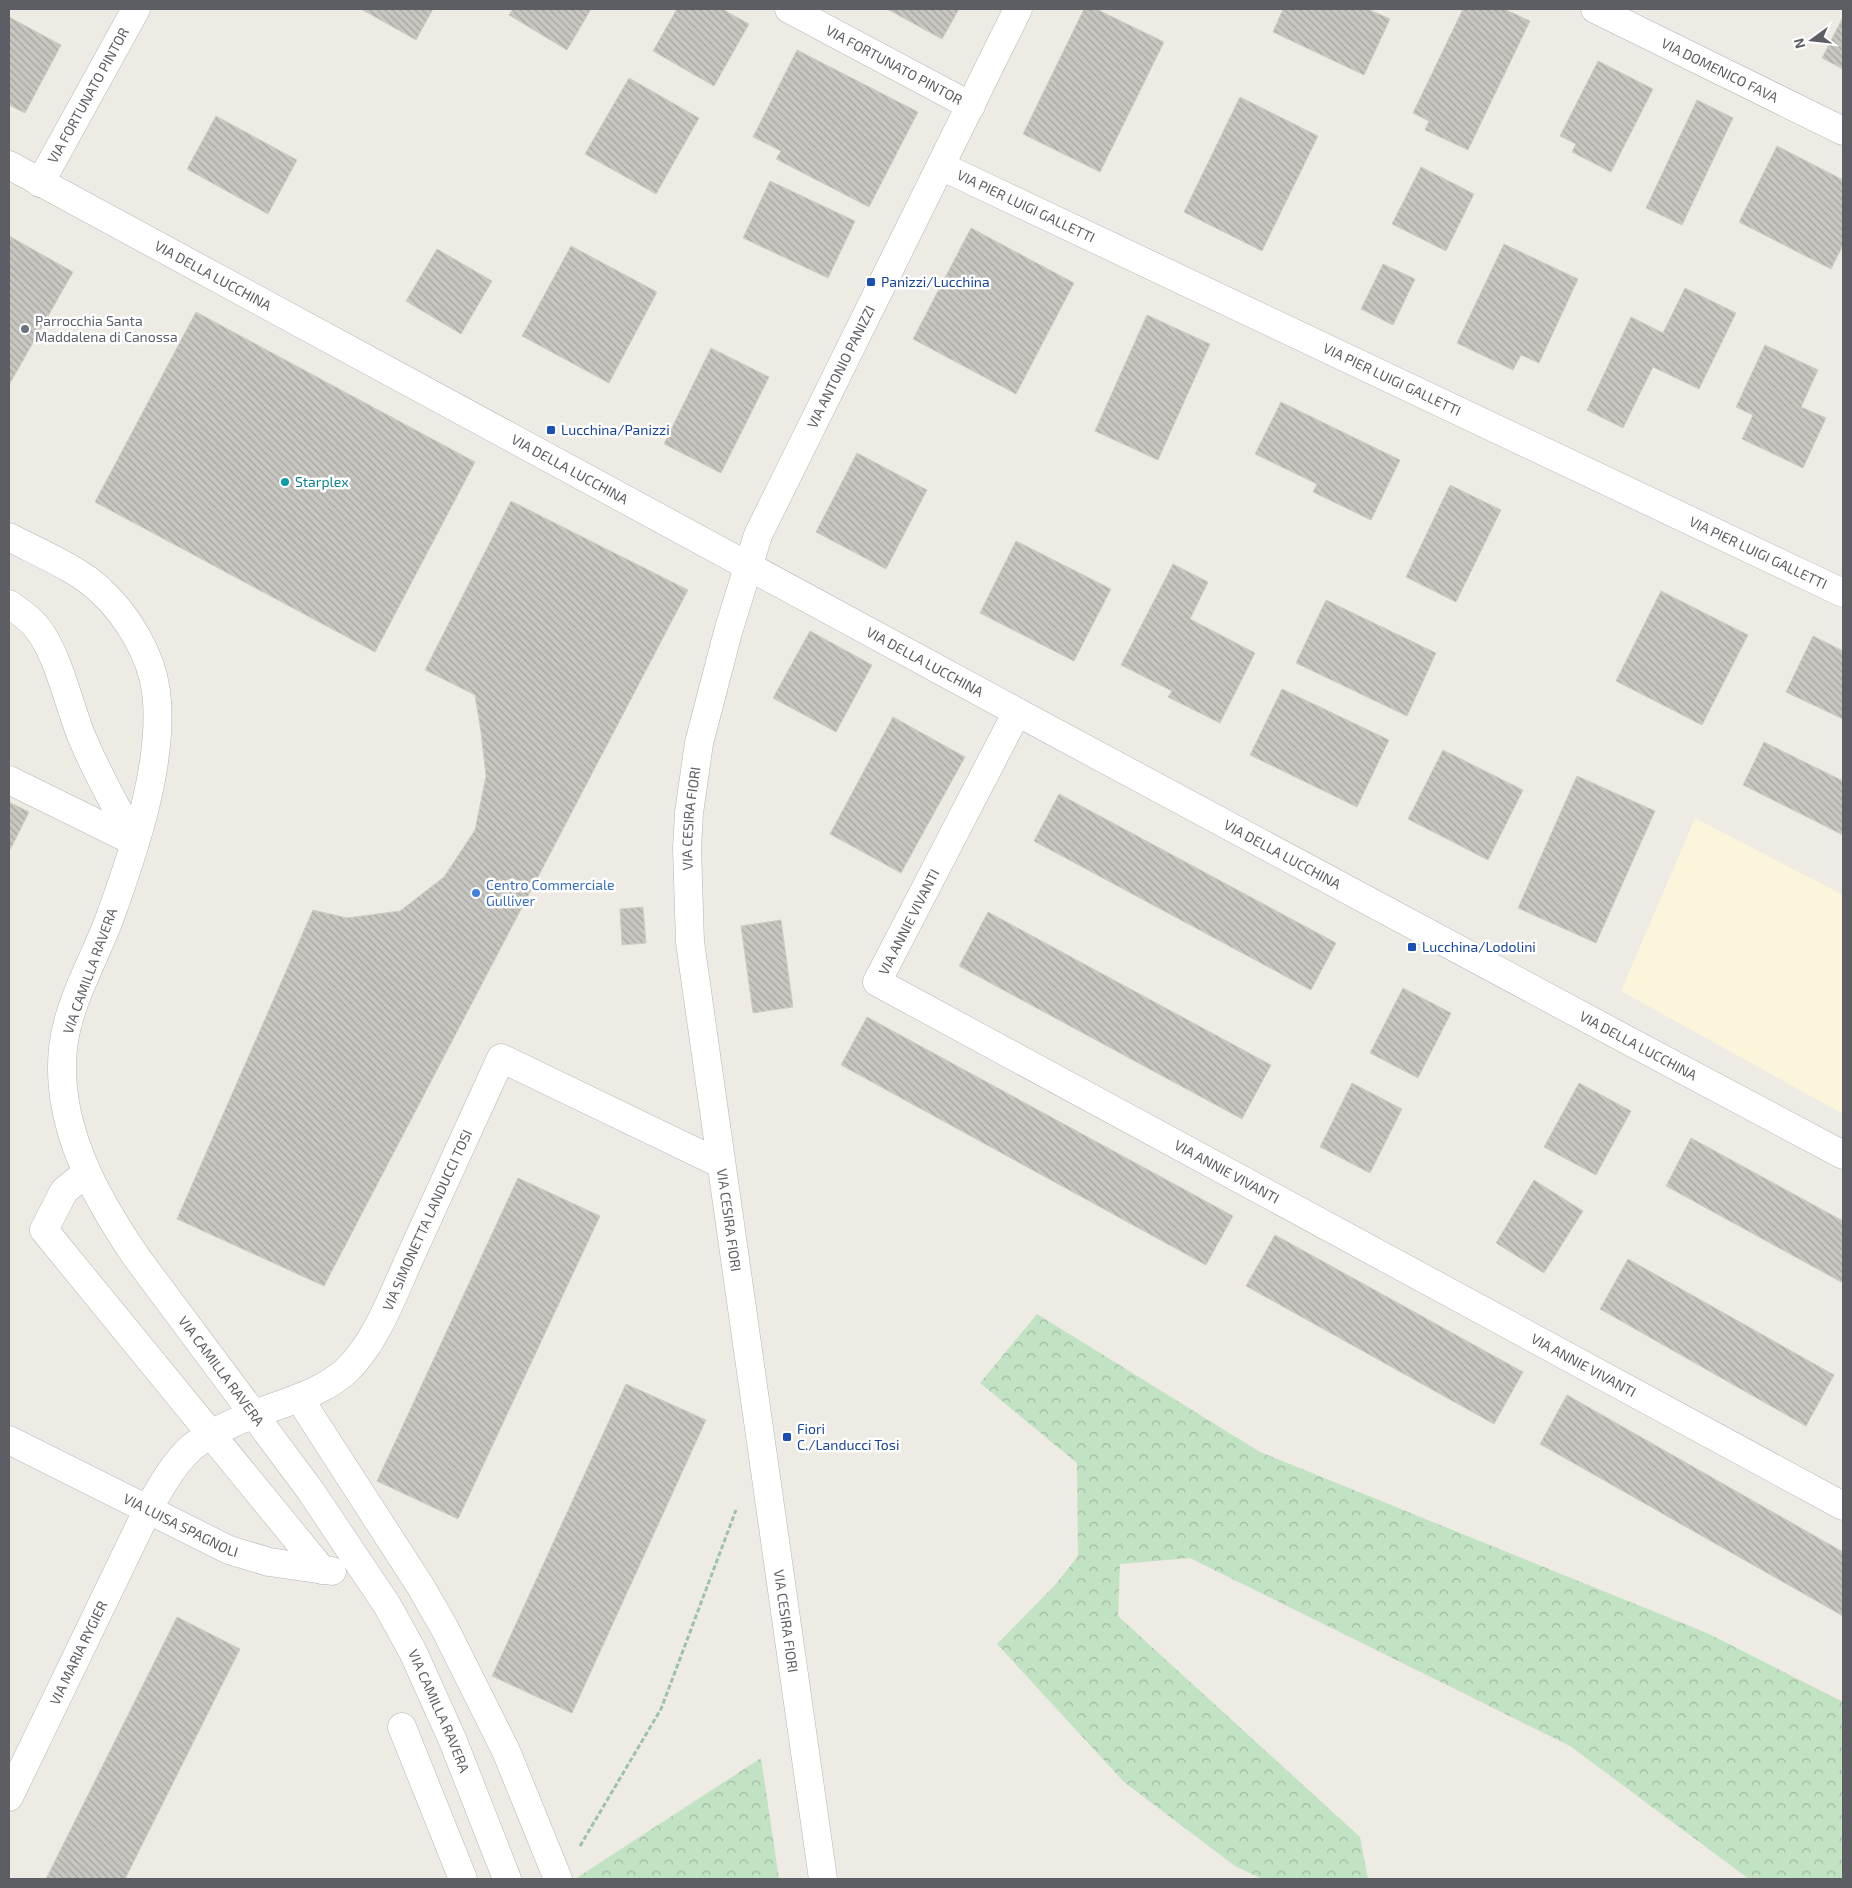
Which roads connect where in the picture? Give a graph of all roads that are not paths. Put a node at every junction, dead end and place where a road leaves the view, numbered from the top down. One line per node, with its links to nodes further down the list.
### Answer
1 (136, 9): 9 (street, VIA FORTUNATO PINTOR)
2 (789, 9): 5 (street, VIA FORTUNATO PINTOR)
3 (1018, 9): 5 (street, VIA ANTONIO PANIZZI)
4 (1595, 9): 6 (street, VIA DOMENICO FAVA)
5 (971, 106): 8 (street, VIA ANTONIO PANIZZI)
6 (1843, 131)
7 (9, 165): 9 (street, VIA DELLA LUCCHINA)
8 (941, 166): 11 (street, VIA ANTONIO PANIZZI); 12 (street, VIA PIER LUIGI GALLETTI)
9 (40, 182): 11 (street, VIA DELLA LUCCHINA)
10 (9, 537): 16 (street, VIA CAMILLA RAVERA)
11 (748, 565): 14 (street, VIA DELLA LUCCHINA); 18 (street, VIA CESIRA FIORI)
12 (1843, 592)
13 (9, 604): 16 (street)
14 (1017, 712): 17 (street, VIA DELLA LUCCHINA); 24 (street, VIA ANNIE VIVANTI)
15 (9, 780): 16 (street)
16 (135, 842): 19 (street, VIA CAMILLA RAVERA)
17 (1843, 1155)
18 (721, 1164): 20 (street, VIA SIMONETTA LANDUCCI TOSI); 33 (street, VIA CESIRA FIORI)
19 (86, 1173): 21 (street, VIA CAMILLA RAVERA); 22 (street)
20 (299, 1398): 21 (street, VIA SIMONETTA LANDUCCI TOSI); 32 (street)
21 (255, 1414): 22 (street, VIA SIMONETTA LANDUCCI TOSI); 27 (street, VIA CAMILLA RAVERA)
22 (211, 1435): 25 (street, VIA SIMONETTA LANDUCCI TOSI); 26 (street)
23 (9, 1440): 25 (street, VIA LUISA SPAGNOLI)
24 (1843, 1506)
25 (148, 1508): 26 (street, VIA LUISA SPAGNOLI); 29 (street, VIA MARIA RYGIER)
26 (322, 1570): 27 (street, VIA LUISA SPAGNOLI)
27 (366, 1575): 31 (street, VIA CAMILLA RAVERA)
28 (402, 1727): 30 (street)
29 (9, 1798)
30 (463, 1879)
31 (507, 1879)
32 (558, 1879)
33 (823, 1879)

